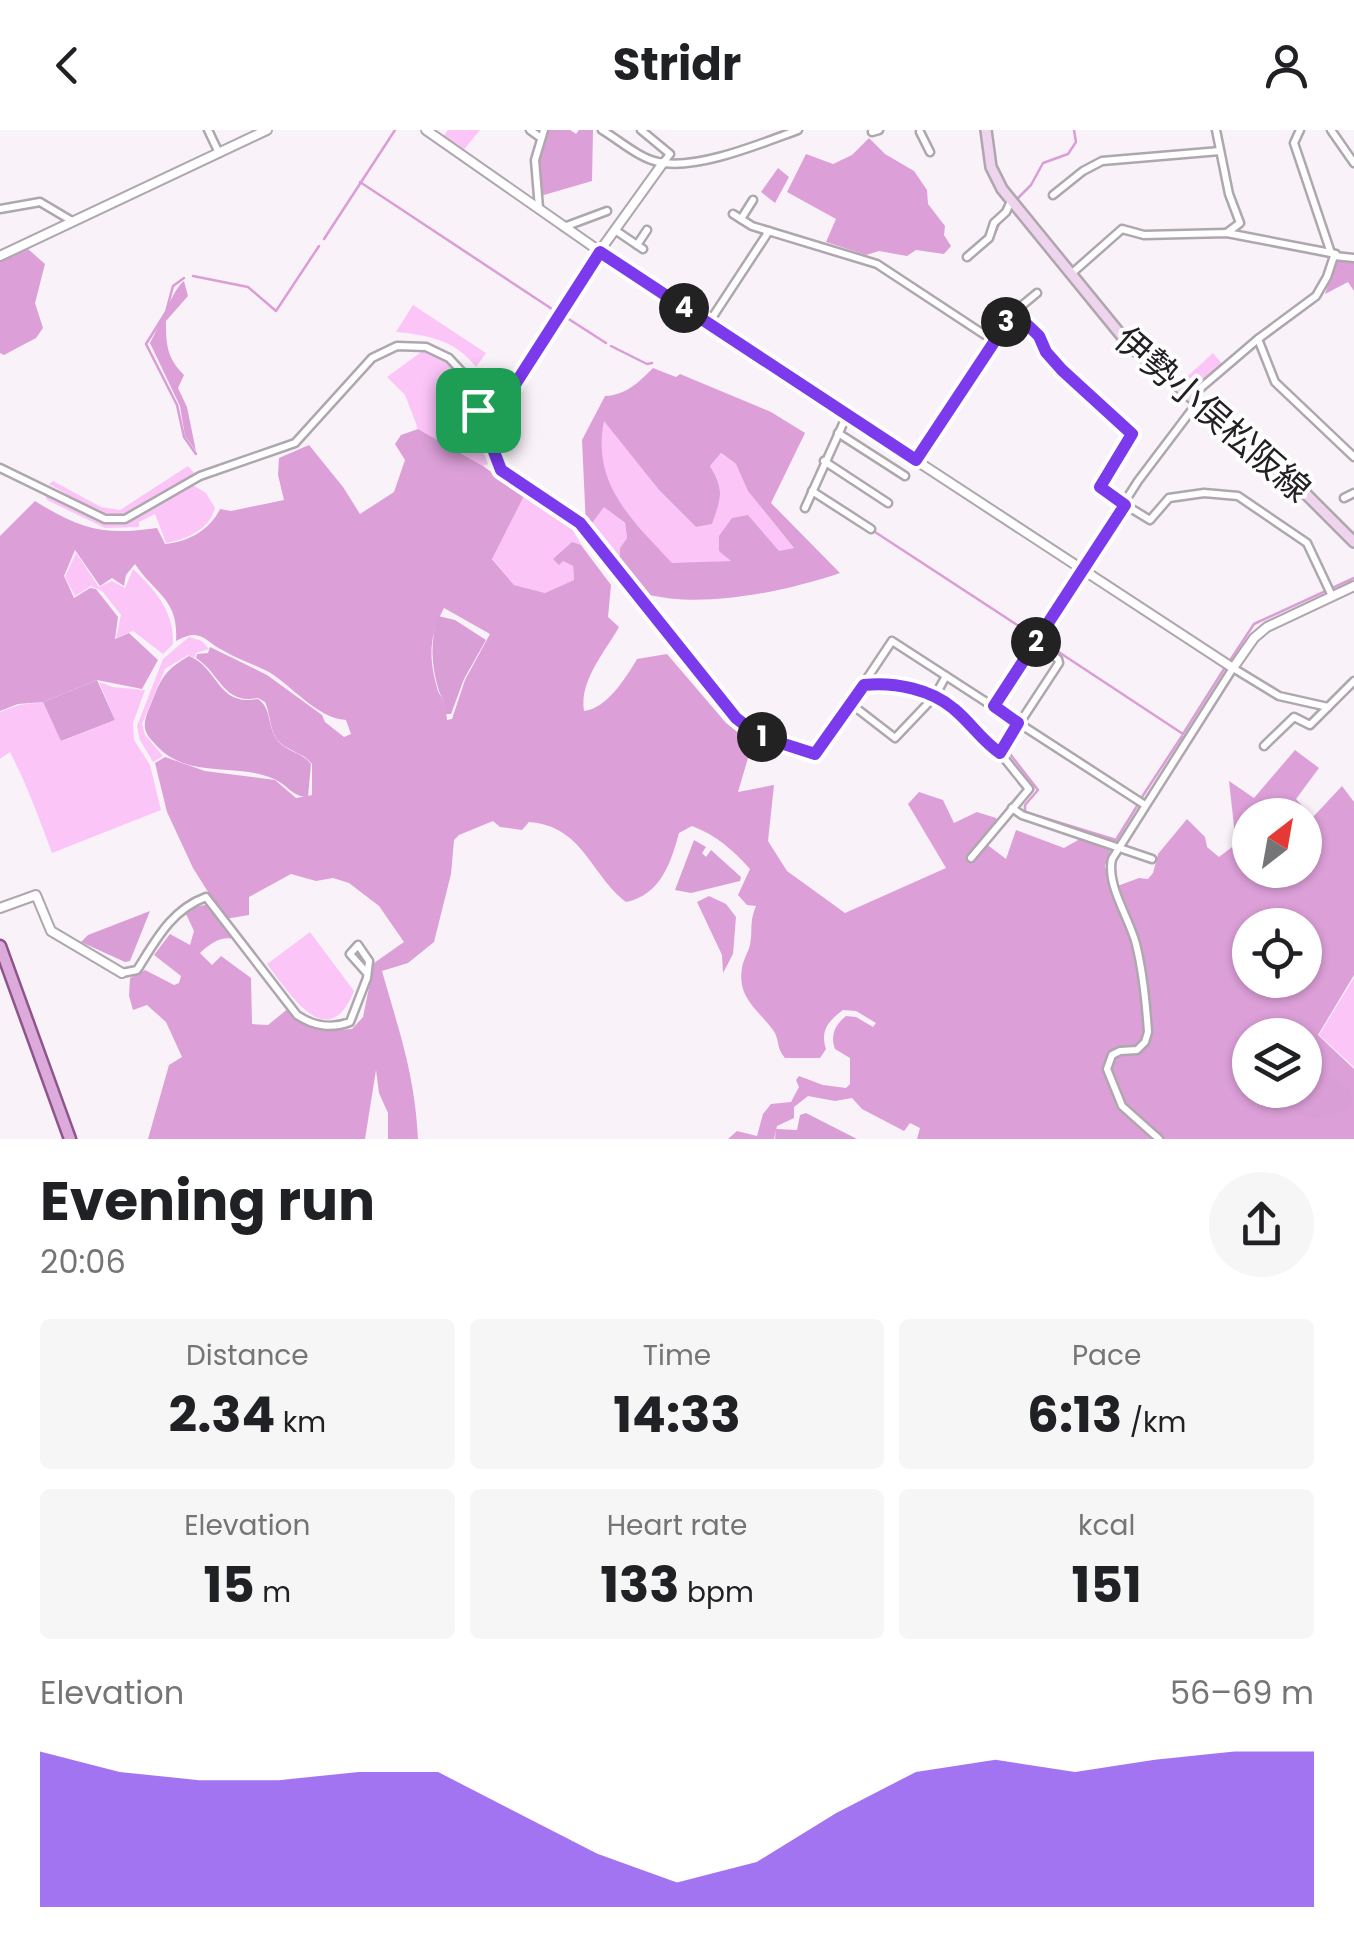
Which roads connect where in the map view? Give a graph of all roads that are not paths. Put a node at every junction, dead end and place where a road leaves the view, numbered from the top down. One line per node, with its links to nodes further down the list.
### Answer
1 (208, 130): 16 (street)
2 (267, 130): 16 (street)
3 (426, 130): 23 (street)
4 (530, 130): 13 (street)
5 (602, 130): 17 (street)
6 (641, 130): 17 (street)
7 (798, 130): 17 (street)
8 (986, 130): 21 (main road, 伊勢小俣松阪線)
9 (1216, 130): 14 (street)
10 (1300, 130): 34 (street)
11 (1331, 130): 18 (street)
12 (921, 131): 15 (street)
13 (543, 134): 23 (street)
14 (1220, 150): 19 (street); 32 (street)
15 (930, 152)
16 (219, 153): 27 (street)
17 (663, 163): 29 (street)
18 (1354, 163)
19 (1052, 195)
20 (753, 200): 26 (street)
21 (1011, 200): 36 (street); 38 (main road, 伊勢小俣松阪線)
22 (0, 209): 27 (street)
23 (539, 210): 28 (street)
24 (606, 211): 28 (street)
25 (733, 214): 26 (street)
26 (741, 219): 31 (street)
27 (72, 222): 35 (street)
28 (564, 227): 33 (street)
29 (615, 230): 30 (street); 33 (street)
30 (647, 230)
31 (769, 231): 41 (street); 43 (street)
32 (1227, 232): 34 (street); 38 (street)
33 (600, 252): 41 (street); 45 (street)
34 (1333, 254): 37 (street); 42 (street)
35 (0, 256)
36 (968, 257)
37 (1354, 258)
38 (1070, 275): 44 (main road, 伊勢小俣松阪線)
39 (1037, 293): 40 (street)
40 (1014, 312): 43 (street); 57 (street)
41 (708, 324): 46 (street)
42 (1258, 338): 44 (street); 48 (street)
43 (994, 341): 49 (street)
44 (1193, 400): 57 (street); 60 (main road, 伊勢小俣松阪線)
45 (478, 410): 51 (street); 70 (street)
46 (847, 416): 47 (street); 49 (street)
47 (838, 433): 50 (street); 52 (street)
48 (1354, 457)
49 (916, 460): 61 (street)
50 (824, 462): 53 (street); 56 (street)
51 (0, 468)
52 (905, 476)
53 (812, 492): 58 (street); 59 (street)
54 (1354, 493): 55 (street)
55 (1344, 498)
56 (888, 503)
57 (1125, 505): 61 (street); 63 (street)
58 (805, 508)
59 (870, 529)
60 (1354, 542)
61 (1082, 569): 64 (street); 65 (street)
62 (1354, 586): 63 (street)
63 (1330, 592): 65 (street)
64 (1035, 644): 71 (street); 73 (street)
65 (1232, 668): 72 (street); 76 (street)
66 (946, 676): 68 (street); 69 (street); 71 (street)
67 (1354, 681): 72 (street)
68 (864, 685): 69 (street); 70 (street)
69 (935, 696): 70 (street); 75 (street)
70 (851, 704)
71 (994, 706): 73 (street)
72 (1328, 707): 74 (street)
73 (1018, 723): 75 (street); 76 (street)
74 (1264, 746)
75 (1000, 753): 77 (street)
76 (1146, 805): 78 (street)
77 (1012, 808): 78 (street); 79 (street)
78 (1118, 847): 80 (street); 86 (street)
79 (971, 858)
80 (1152, 859)
81 (0, 908): 84 (street)
82 (0, 946): 85 (main road)
83 (366, 972): 84 (street)
84 (122, 973)
85 (70, 1139)
86 (1159, 1139)

